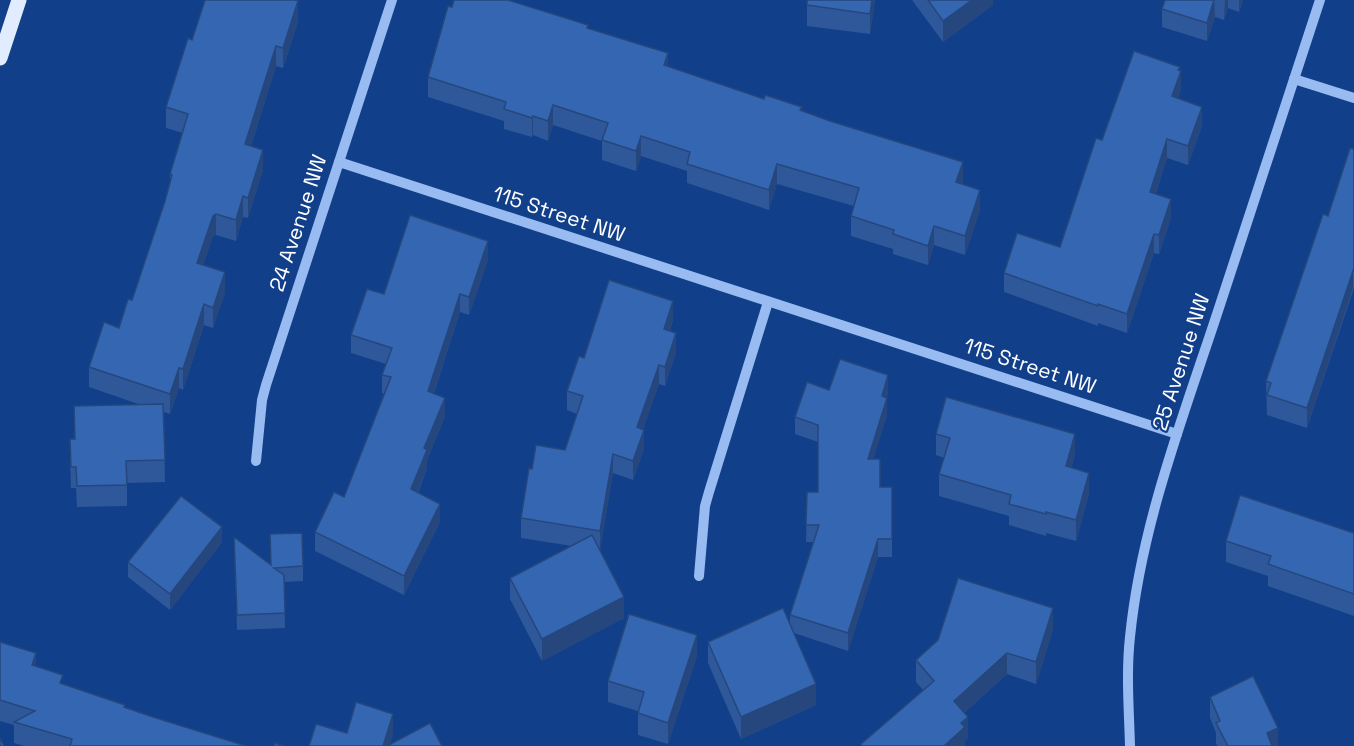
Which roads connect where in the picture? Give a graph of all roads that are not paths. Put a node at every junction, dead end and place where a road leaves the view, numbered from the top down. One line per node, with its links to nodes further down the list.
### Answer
1 (19, 0): 4 (main road)
2 (392, 0): 7 (street, 24 Avenue NW)
3 (1320, 0): 5 (street, 25 Avenue NW)
4 (0, 58)
5 (1294, 79): 6 (street); 9 (street, 25 Avenue NW)
6 (1354, 98)
7 (339, 162): 8 (street, 115 Street NW); 10 (street, 24 Avenue NW)
8 (768, 302): 9 (street, 115 Street NW); 11 (street)
9 (1178, 434): 12 (street, 25 Avenue NW)
10 (256, 461)
11 (699, 576)
12 (1130, 746)

